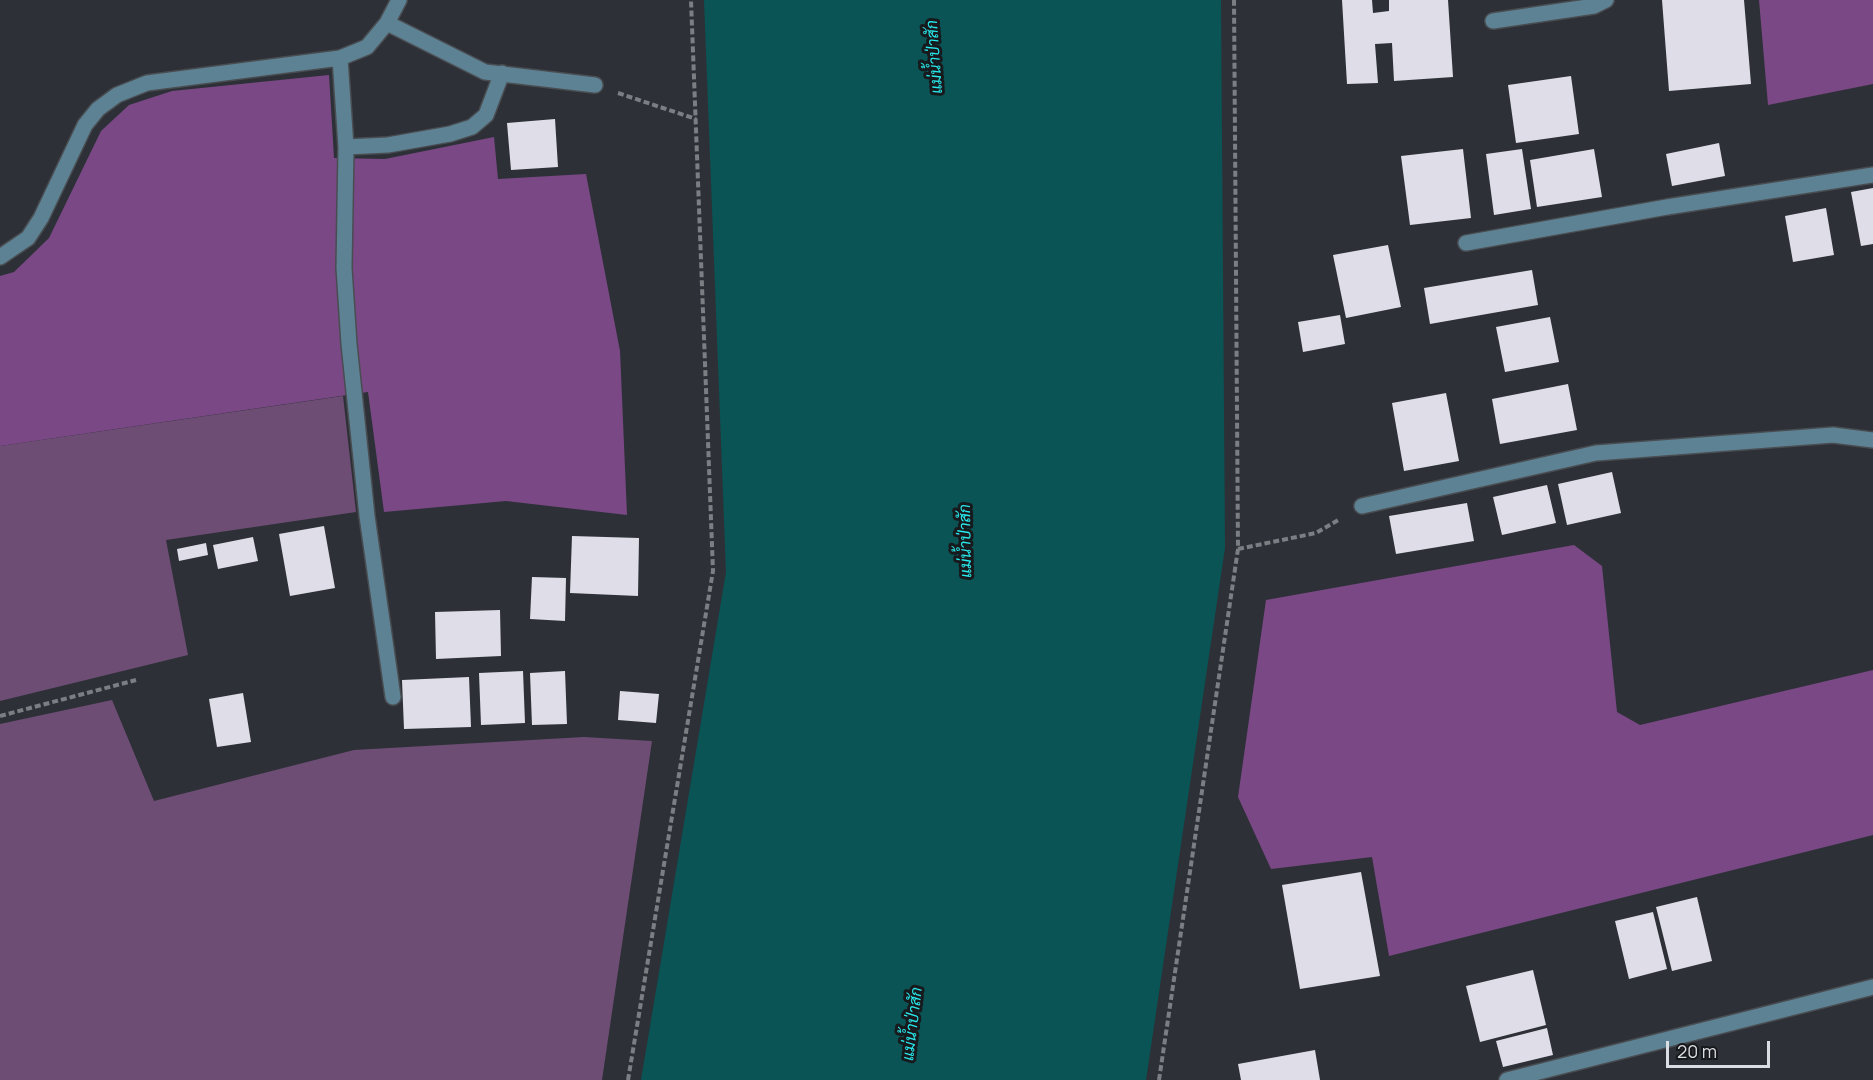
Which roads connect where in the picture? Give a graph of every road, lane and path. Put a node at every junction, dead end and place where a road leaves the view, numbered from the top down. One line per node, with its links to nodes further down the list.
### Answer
1 (399, 0): 6 (street)
2 (691, 0): 10 (path)
3 (1234, 0): 17 (path)
4 (1600, 3): 5 (street)
5 (1493, 21)
6 (387, 23): 7 (street); 8 (street)
7 (340, 58): 11 (street); 14 (street)
8 (502, 74): 9 (street); 11 (street)
9 (595, 85): 10 (path)
10 (696, 119): 22 (path)
11 (346, 147): 19 (street)
12 (1873, 175): 13 (street)
13 (1466, 243)
14 (0, 257)
15 (1873, 440): 16 (street)
16 (1362, 506): 17 (path)
17 (1238, 549): 23 (path)
18 (136, 680): 20 (path)
19 (393, 697)
20 (0, 716)
21 (1873, 987): 24 (street)
22 (628, 1080)
23 (1159, 1080)
24 (1507, 1080)

